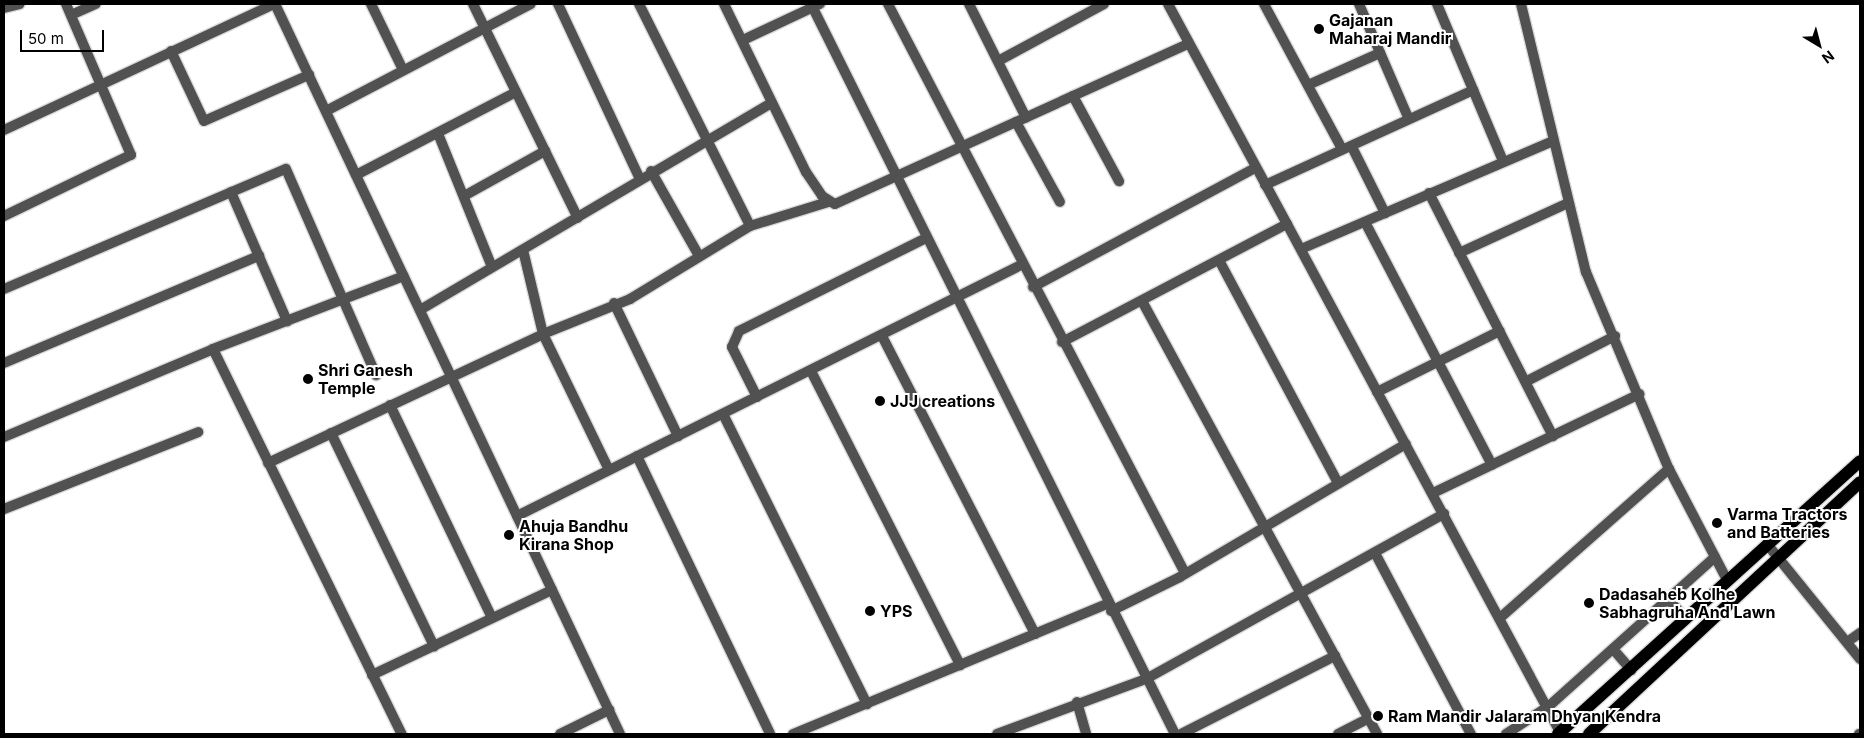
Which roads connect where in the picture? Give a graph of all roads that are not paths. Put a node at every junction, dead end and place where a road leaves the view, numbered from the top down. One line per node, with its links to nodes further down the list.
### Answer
1 (20, 4): 20 (street)
2 (66, 4): 21 (street)
3 (96, 4): 21 (street)
4 (275, 4): 25 (street); 29 (street)
5 (372, 4): 28 (street)
6 (473, 4): 22 (street)
7 (531, 4): 22 (street)
8 (558, 4): 51 (street)
9 (639, 4): 41 (street)
10 (724, 4): 23 (street)
11 (888, 4): 43 (street)
12 (968, 4): 27 (street)
13 (1104, 4): 27 (street)
14 (1168, 4): 24 (street)
15 (1264, 4): 31 (street)
16 (1359, 4): 26 (street)
17 (1437, 4): 32 (street)
18 (1521, 4): 42 (street)
19 (814, 5): 23 (street); 50 (street)
20 (4, 8)
21 (71, 15): 30 (street)
22 (484, 27): 28 (street); 33 (street)
23 (743, 40): 35 (street)
24 (1188, 44): 34 (street); 47 (street)
25 (171, 51): 29 (street); 30 (street)
26 (1380, 53): 31 (street); 37 (street)
27 (1000, 60): 38 (street)
28 (403, 70): 36 (street)
29 (309, 76): 36 (street)
30 (102, 83): 39 (street); 61 (street)
31 (1308, 85): 44 (street)
32 (1473, 90): 37 (street); 46 (street)
33 (516, 92): 40 (street); 45 (street)
34 (1073, 96): 38 (street); 52 (street)
35 (772, 103): 41 (street); 57 (street)
36 (326, 111): 49 (street)
37 (1408, 117): 44 (street)
38 (1021, 120): 43 (street); 58 (street)
39 (4, 130)
40 (439, 136): 49 (street); 56 (street)
41 (706, 138): 48 (street); 65 (street)
42 (1553, 141): 46 (street); 59 (street)
43 (960, 148): 50 (street); 73 (street)
44 (1347, 148): 53 (street); 60 (street)
45 (545, 151): 56 (street); 62 (street)
46 (1503, 160): 55 (street)
47 (1255, 168): 53 (street); 76 (street)
48 (651, 171): 51 (street); 70 (street)
49 (356, 175): 75 (street)
50 (896, 175): 57 (street); 66 (street)
51 (640, 179): 62 (street)
52 (1119, 181)
53 (1265, 185): 64 (street)
54 (232, 192): 71 (street); 77 (street); 79 (street)
55 (1429, 193): 60 (street); 69 (street)
56 (464, 196): 74 (street)
57 (828, 202): 65 (street)
58 (1060, 202)
59 (1568, 202): 69 (street); 87 (street)
60 (1385, 213): 63 (street)
61 (4, 216)
62 (578, 218): 68 (street)
63 (1365, 222): 67 (street); 90 (street)
64 (1286, 224): 67 (street); 72 (street)
65 (750, 226): 70 (street)
66 (926, 238): 78 (street); 98 (street)
67 (1301, 249): 96 (street)
68 (522, 250): 74 (street); 85 (street)
69 (1459, 253): 84 (street)
70 (698, 254): 81 (street)
71 (259, 256): 83 (street); 91 (street)
72 (1220, 262): 80 (street); 114 (street)
73 (1021, 265): 76 (street); 78 (street)
74 (492, 267): 82 (street)
75 (404, 276): 79 (street); 82 (street)
76 (1033, 287): 88 (street)
77 (4, 289)
78 (956, 298): 86 (street); 129 (street)
79 (344, 299): 83 (street); 93 (street)
80 (1142, 301): 88 (street); 119 (street)
81 (614, 303): 85 (street); 103 (street)
82 (420, 310): 94 (street)
83 (287, 321): 89 (street)
84 (1500, 330): 90 (street); 95 (street)
85 (543, 334): 94 (street); 112 (street)
86 (882, 336): 92 (street); 134 (street)
87 (1616, 336): 95 (street); 97 (street)
88 (1062, 342): 124 (street)
89 (213, 349): 105 (street); 109 (street)
90 (1438, 359): 96 (street); 110 (street)
91 (4, 363)
92 (811, 371): 98 (street); 140 (street)
93 (376, 375)
94 (452, 377): 99 (street); 118 (street)
95 (1527, 381): 104 (street)
96 (1377, 392): 106 (street)
97 (1640, 394): 104 (street); 111 (street)
98 (757, 397): 100 (street)
99 (390, 405): 102 (street); 131 (street)
100 (723, 414): 103 (street); 145 (street)
101 (198, 432): 116 (street)
102 (331, 433): 109 (street); 136 (street)
103 (678, 436): 107 (street)
104 (1553, 436): 110 (street)
105 (4, 437)
106 (1406, 444): 114 (street); 115 (street)
107 (637, 456): 112 (street); 153 (street)
108 (1860, 461): 120 (main road)
109 (268, 462): 142 (street)
110 (1492, 465): 115 (street)
111 (1669, 469): 122 (street); 130 (street)
112 (609, 470): 118 (street)
113 (1860, 482): 123 (main road)
114 (1338, 483): 119 (street)
115 (1433, 493): 117 (street)
116 (4, 510)
117 (1444, 514): 121 (street); 130 (street)
118 (517, 516): 126 (street)
119 (1265, 526): 124 (street); 127 (street)
120 (1767, 544): 123 (street); 125 (main road)
121 (1375, 553): 127 (street); 161 (street)
122 (1715, 557): 125 (street); 128 (street)
123 (1778, 558): 135 (street); 164 (main road)
124 (1185, 573): 129 (street)
125 (1728, 582): 132 (main road)
126 (552, 590): 131 (street); 147 (street)
127 (1300, 591): 138 (street); 143 (street)
128 (1668, 599): 132 (street); 137 (street)
129 (1109, 608): 134 (street); 143 (street)
130 (1501, 617): 146 (street)
131 (492, 618): 136 (street)
132 (1686, 619): 141 (main road)
133 (1860, 633): 135 (street)
134 (1035, 634): 140 (street)
135 (1847, 642): 139 (street)
136 (434, 646): 142 (street)
137 (1612, 649): 141 (street); 146 (street)
138 (1335, 656): 148 (street); 158 (street)
139 (1860, 659)
140 (960, 665): 145 (street)
141 (1631, 670): 163 (main road)
142 (372, 674): 150 (street)
143 (1146, 679): 144 (street); 157 (street)
144 (1077, 702): 149 (street); 156 (street)
145 (867, 704): 154 (street)
146 (1549, 706): 162 (street); 163 (street)
147 (609, 710): 151 (street); 152 (street)
148 (1368, 719): 159 (street); 160 (street)
149 (1017, 730): 155 (street)
150 (402, 734)
151 (560, 734)
152 (620, 734)
153 (770, 734)
154 (793, 734)
155 (997, 734)
156 (1086, 734)
157 (1175, 734)
158 (1181, 734)
159 (1338, 734)
160 (1377, 734)
161 (1471, 734)
162 (1506, 734)
163 (1560, 734)
164 (1589, 734)

